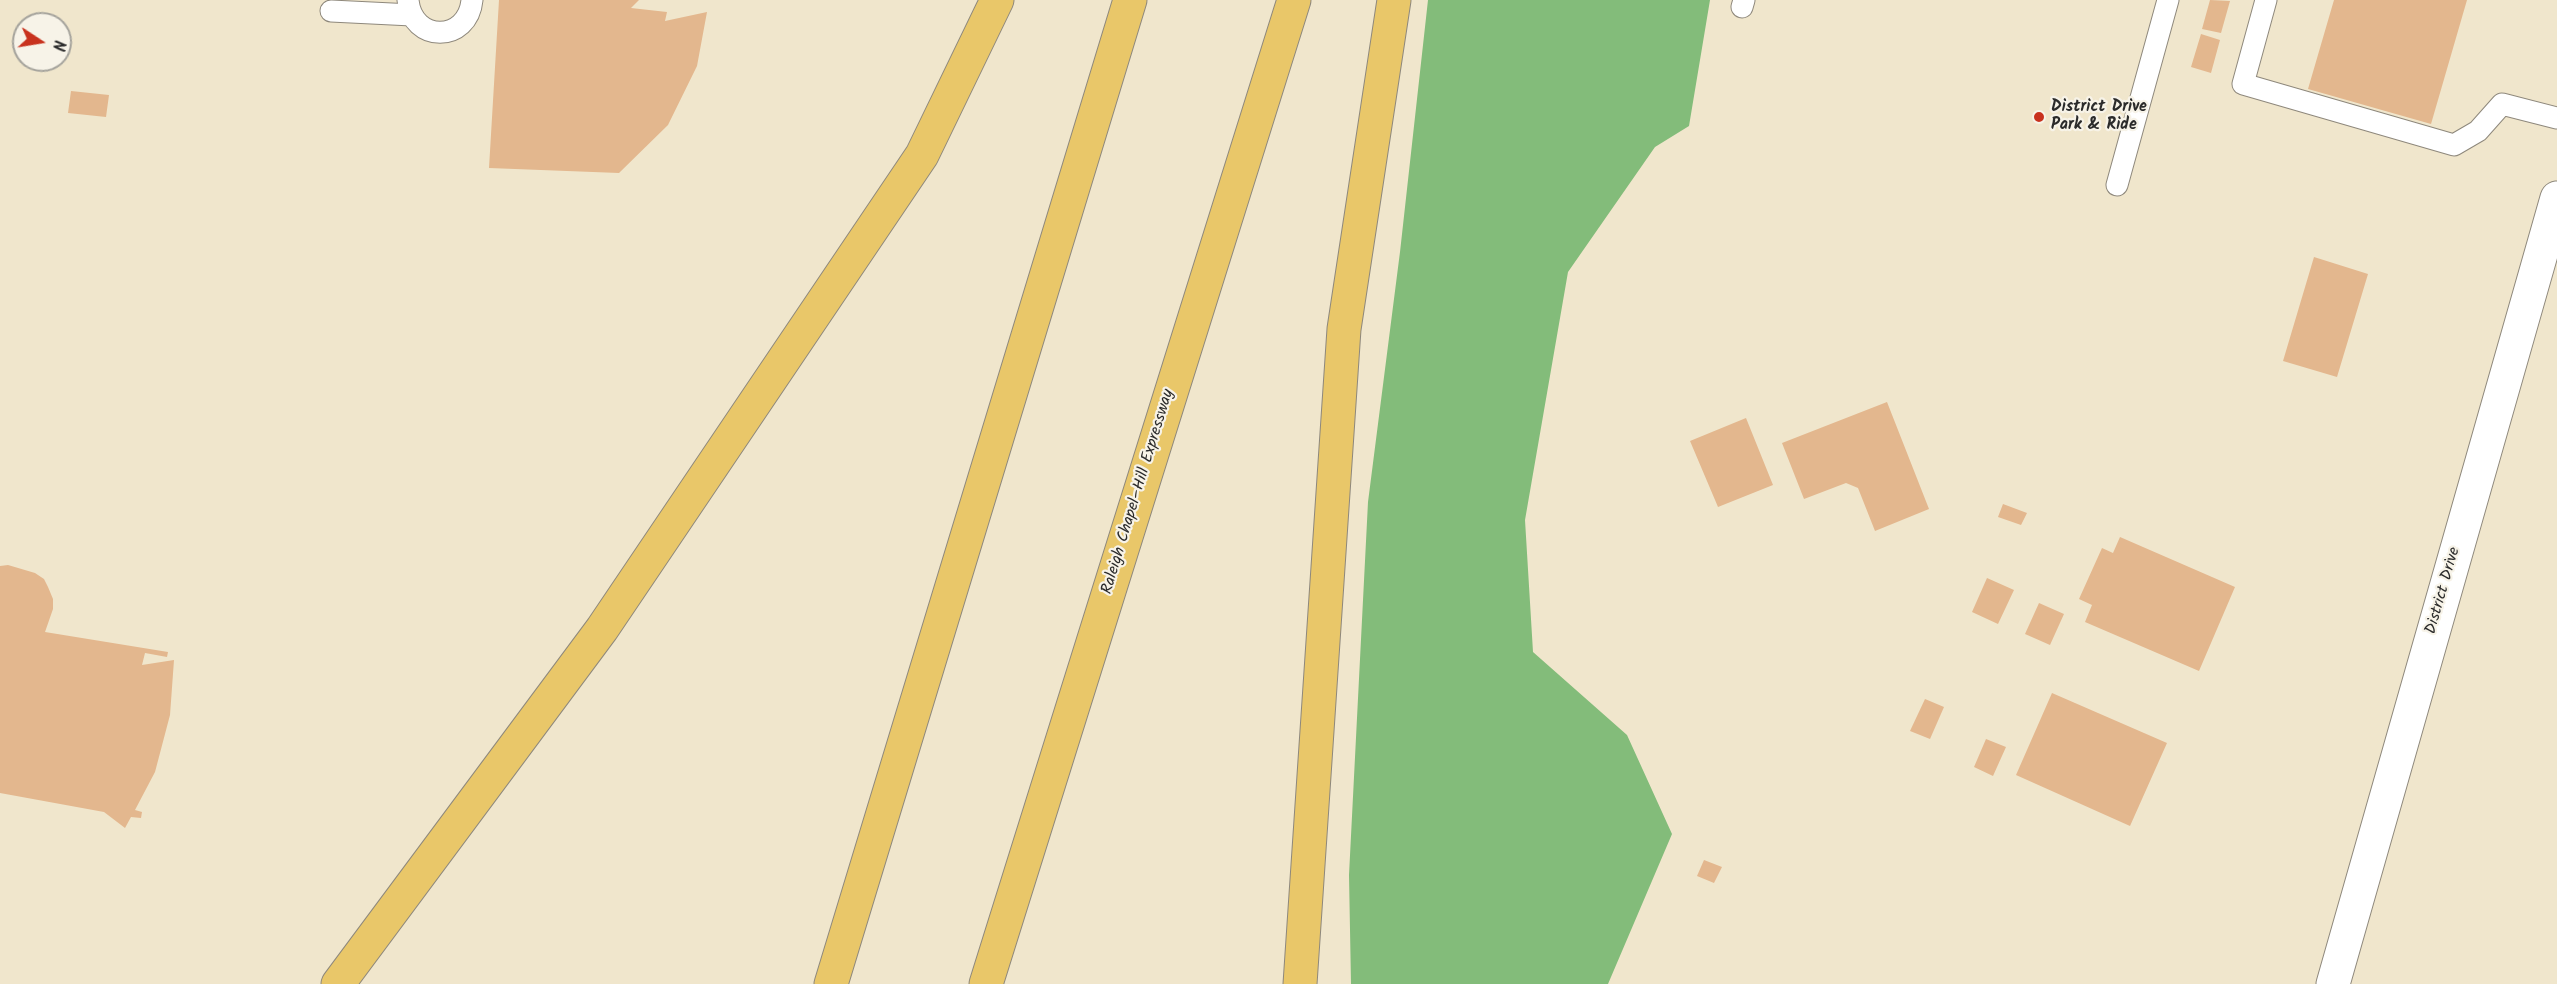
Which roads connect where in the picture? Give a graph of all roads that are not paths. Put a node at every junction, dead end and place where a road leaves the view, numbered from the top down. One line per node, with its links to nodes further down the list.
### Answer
1 (472, 0): 8 (lane)
2 (997, 0): 14 (highway)
3 (1130, 0): 15 (highway)
4 (1294, 0): 16 (highway, Raleigh Chapel–Hill Expressway)
5 (1394, 0): 17 (highway)
6 (2168, 0): 11 (lane)
7 (2266, 0): 10 (lane)
8 (410, 8): 9 (lane)
9 (331, 11)
10 (2557, 118)
11 (2117, 185)
12 (2557, 198): 13 (street, District Drive)
13 (2548, 267): 18 (street, District Drive)
14 (338, 984)
15 (831, 984)
16 (986, 984)
17 (1300, 984)
18 (2333, 984)

